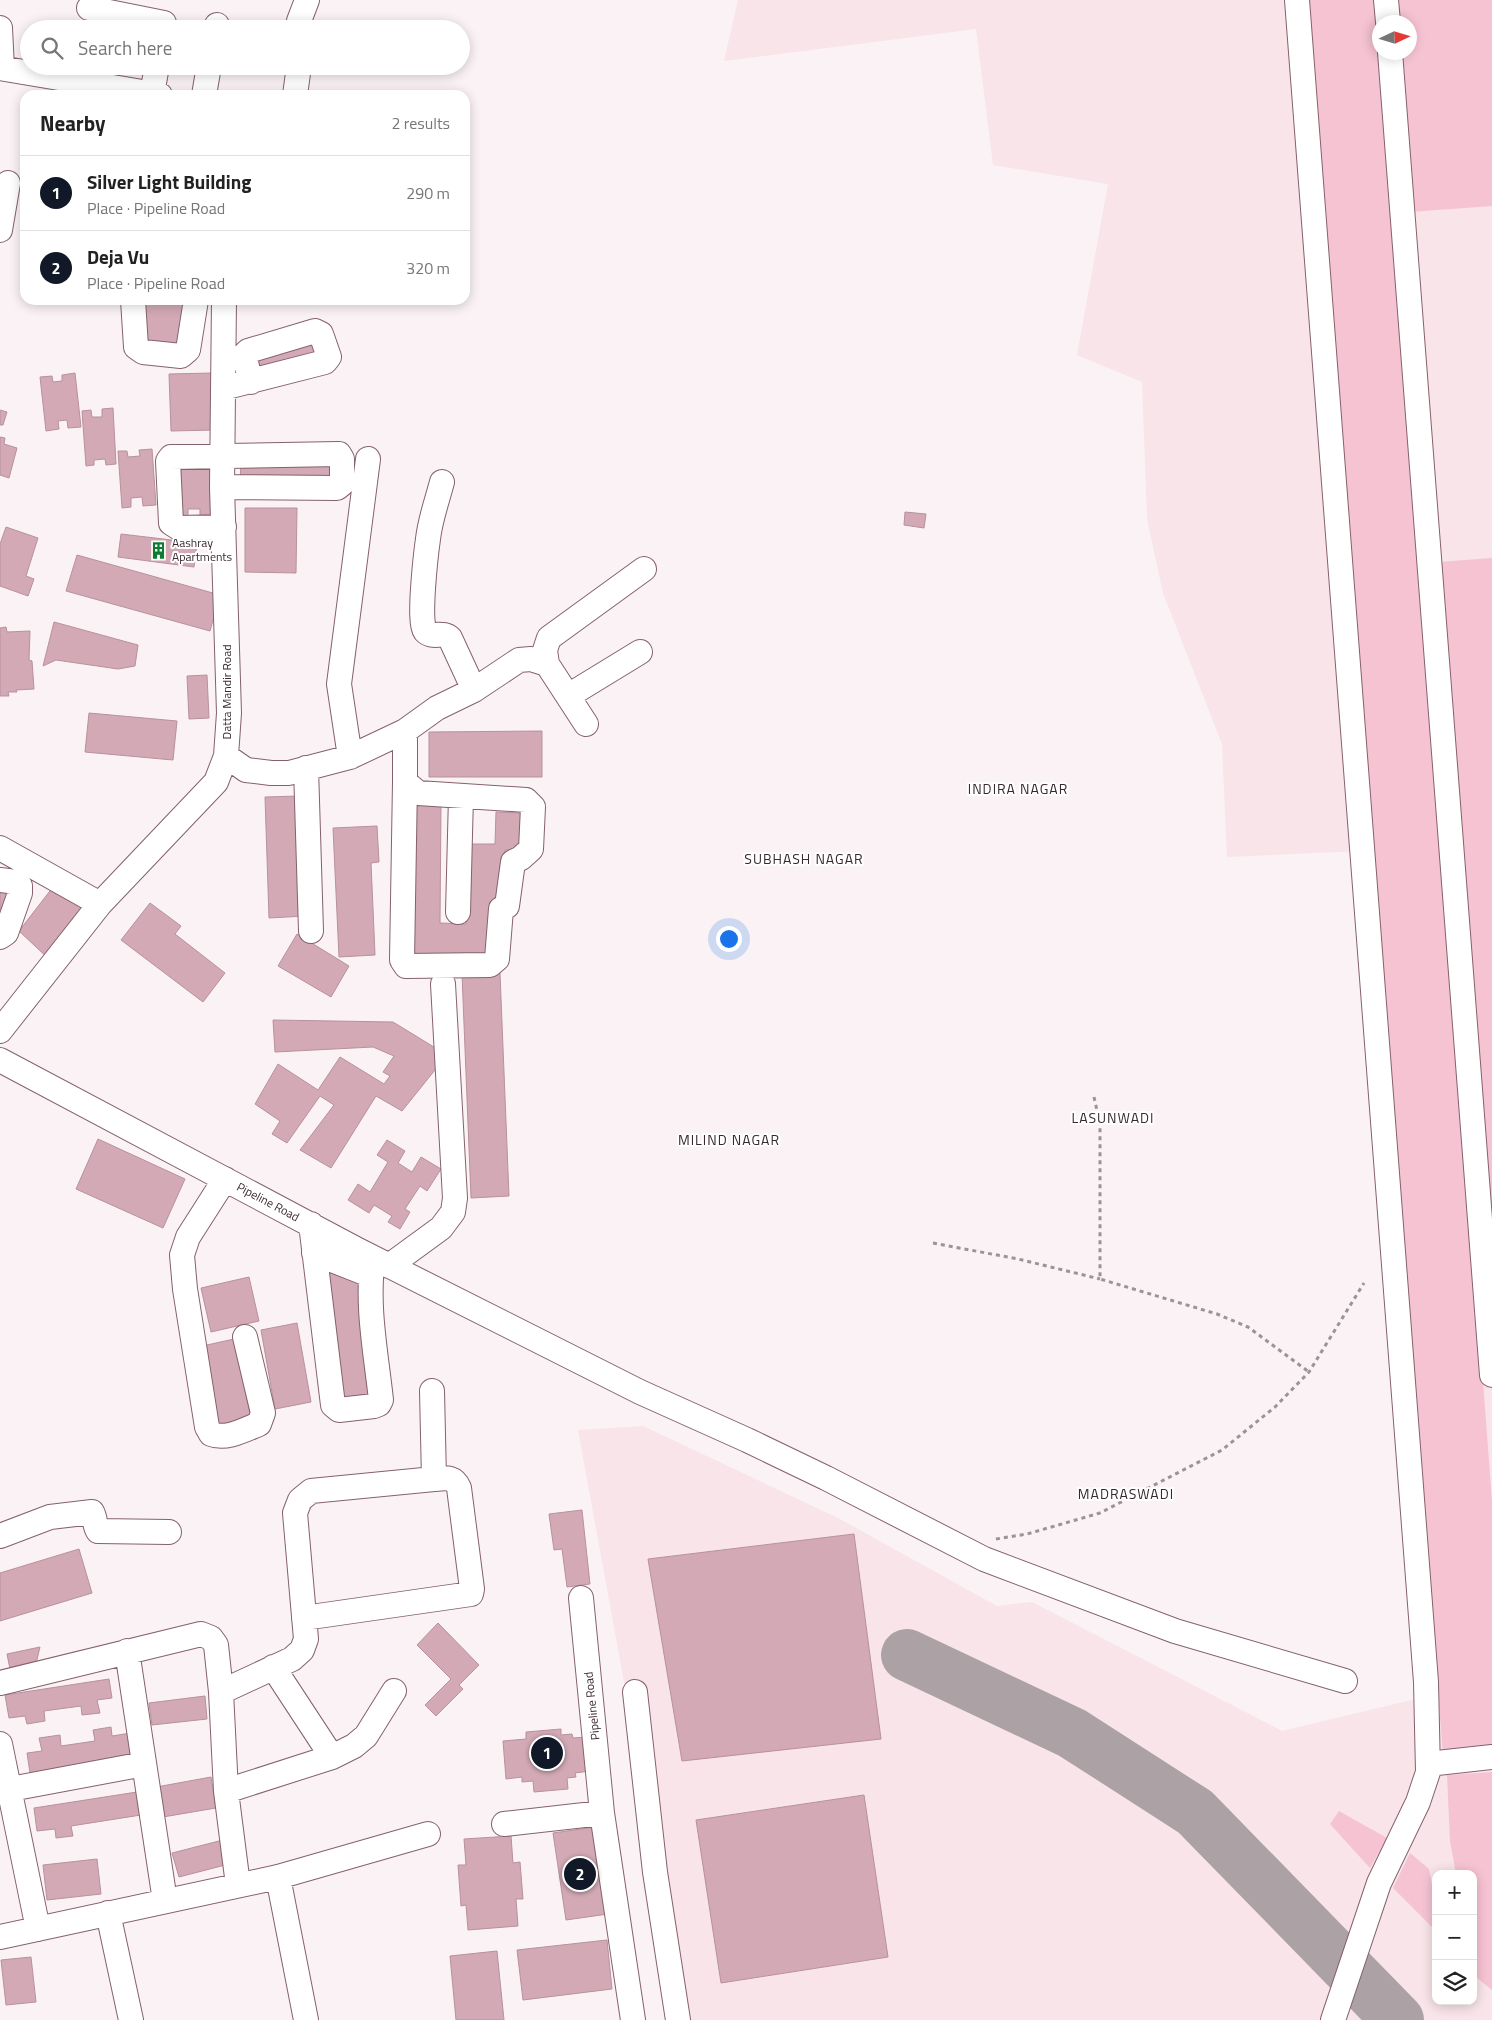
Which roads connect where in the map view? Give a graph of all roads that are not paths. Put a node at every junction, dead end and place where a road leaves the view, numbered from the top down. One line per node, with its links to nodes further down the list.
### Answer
1 (307, 0): 7 (street)
2 (1297, 0): 76 (street)
3 (1386, 0): 5 (street)
4 (90, 8): 6 (street)
5 (1387, 15)
6 (164, 19)
7 (299, 20)
8 (0, 28): 10 (street)
9 (1391, 60): 58 (street)
10 (1, 68): 11 (street)
11 (20, 71)
12 (43, 75): 16 (street)
13 (157, 75): 17 (street)
14 (207, 75): 18 (street)
15 (298, 75): 19 (street)
16 (132, 90)
17 (156, 90)
18 (205, 90)
19 (296, 90)
20 (8, 183): 21 (street)
21 (0, 230)
22 (133, 305): 23 (street)
23 (195, 305)
24 (224, 305): 26 (street, Datta Mandir Road)
25 (251, 382): 26 (street)
26 (223, 388): 27 (street, Datta Mandir Road)
27 (230, 455): 30 (street, Datta Mandir Road); 30 (street); 31 (street)
28 (368, 459): 40 (street)
29 (442, 482): 35 (street)
30 (230, 487): 31 (street, Datta Mandir Road)
31 (224, 527): 39 (street, Datta Mandir Road)
32 (644, 569): 34 (street)
33 (640, 652): 36 (street)
34 (547, 664): 35 (street); 36 (street)
35 (474, 690): 38 (street)
36 (568, 696): 37 (street)
37 (586, 724)
38 (405, 731): 40 (street); 42 (street)
39 (226, 756): 41 (street); 46 (street, Datta Mandir Road)
40 (350, 757): 41 (street)
41 (306, 768): 48 (street)
42 (405, 782): 43 (street); 43 (street)
43 (461, 796): 47 (street)
44 (0, 848): 46 (street)
45 (0, 880): 49 (street)
46 (100, 904): 51 (street, Datta Mandir Road)
47 (458, 912)
48 (312, 931)
49 (0, 936)
50 (443, 984): 56 (street)
51 (0, 1031)
52 (0, 1060): 53 (street, Pipeline Road)
53 (226, 1179): 54 (street, Pipeline Road); 57 (street)
54 (311, 1224): 55 (street); 56 (street, Pipeline Road)
55 (314, 1253): 56 (street); 56 (street)
56 (370, 1264): 67 (street, Pipeline Road)
57 (245, 1337)
58 (1492, 1375)
59 (432, 1391): 60 (street)
60 (434, 1479): 64 (street); 64 (street)
61 (169, 1532): 62 (street)
62 (0, 1536)
63 (581, 1598): 79 (street, Pipeline Road)
64 (304, 1618): 66 (street)
65 (127, 1652): 68 (street); 70 (street); 75 (street)
66 (273, 1668): 70 (street); 73 (street)
67 (1345, 1681)
68 (0, 1683)
69 (394, 1691): 73 (street)
70 (220, 1692): 78 (street)
71 (635, 1692): 91 (street)
72 (0, 1744): 77 (street)
73 (332, 1757): 78 (street)
74 (1492, 1758): 76 (street)
75 (144, 1764): 77 (street); 84 (street)
76 (1428, 1764): 92 (street)
77 (5, 1790): 86 (street)
78 (226, 1791): 83 (street)
79 (602, 1813): 80 (street); 90 (street, Pipeline Road)
80 (504, 1824)
81 (428, 1834): 82 (street)
82 (278, 1877): 83 (street); 89 (street)
83 (238, 1884): 84 (street)
84 (164, 1901): 85 (street)
85 (108, 1913): 86 (street); 88 (street)
86 (38, 1929): 87 (street)
87 (0, 1938)
88 (131, 2020)
89 (306, 2020)
90 (634, 2020)
91 (678, 2020)
92 (1333, 2020)

